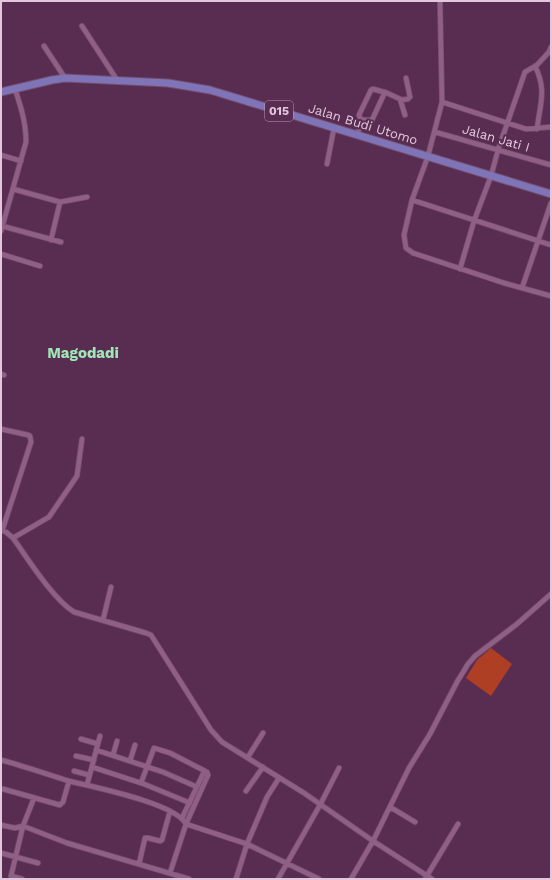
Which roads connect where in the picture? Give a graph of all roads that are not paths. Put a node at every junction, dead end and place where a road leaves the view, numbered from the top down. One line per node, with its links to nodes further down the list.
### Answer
1 (440, 1): 13 (street)
2 (82, 26): 8 (street)
3 (44, 46): 6 (street)
4 (551, 47): 5 (street)
5 (535, 66): 16 (street); 19 (street)
6 (65, 78): 8 (main road, Jalan Budi Utomo / 015); 9 (main road, Jalan Budi Utomo / 015)
7 (406, 78): 12 (street)
8 (117, 80): 18 (main road, Jalan Budi Utomo / 015)
9 (15, 89): 10 (main road, Jalan Budi Utomo / 015); 25 (street)
10 (1, 92)
11 (385, 92): 12 (street); 15 (street); 15 (street)
12 (401, 100): 14 (street)
13 (442, 102): 16 (street); 20 (street)
14 (405, 115)
15 (364, 120): 21 (street)
16 (507, 123): 19 (street); 22 (street)
17 (551, 127): 19 (street)
18 (334, 128): 21 (main road, Jalan Budi Utomo / 015); 26 (street)
19 (537, 129)
20 (435, 132): 22 (street, Jalan Jati I); 24 (street)
21 (357, 134): 24 (main road, Jalan Budi Utomo / 015)
22 (498, 150): 27 (street, Jalan Jati I); 28 (street)
23 (1, 155): 25 (street)
24 (428, 156): 28 (main road, Jalan Budi Utomo / 015); 32 (street)
25 (21, 160): 29 (street)
26 (327, 164)
27 (551, 165)
28 (491, 176): 30 (main road, Jalan Budi Utomo / 015); 35 (street)
29 (13, 189): 33 (street); 36 (street)
30 (551, 194)
31 (87, 197): 33 (street)
32 (412, 200): 35 (street); 43 (street)
33 (60, 202): 37 (street)
34 (551, 204): 38 (street)
35 (474, 221): 38 (street); 43 (street)
36 (2, 228): 37 (street)
37 (51, 240): 39 (street)
38 (538, 240): 40 (street); 44 (street)
39 (61, 242)
40 (551, 245)
41 (1, 254): 42 (street)
42 (40, 266)
43 (460, 269): 44 (street)
44 (522, 288): 45 (street)
45 (551, 296)
46 (1, 429): 48 (street)
47 (82, 439): 49 (street)
48 (1, 530): 49 (street)
49 (13, 538): 52 (street)
50 (111, 587): 52 (street)
51 (551, 594): 83 (street)
52 (103, 620): 62 (street)
53 (263, 733): 62 (street)
54 (100, 736): 57 (street)
55 (81, 739): 57 (street)
56 (117, 741): 60 (street)
57 (98, 744): 59 (street)
58 (134, 745): 65 (street)
59 (96, 750): 60 (street); 64 (street)
60 (113, 755): 65 (street)
61 (76, 756): 64 (street)
62 (248, 757): 68 (street)
63 (1, 760): 74 (street)
64 (94, 760): 67 (street)
65 (130, 761): 66 (street)
66 (147, 766): 71 (street); 75 (street); 77 (street)
67 (92, 767): 72 (street); 75 (street)
68 (263, 767): 73 (street); 79 (street)
69 (339, 768): 82 (street)
70 (74, 771): 72 (street)
71 (205, 772): 77 (street); 87 (street)
72 (89, 775): 76 (street)
73 (279, 778): 82 (street); 92 (street)
74 (69, 781): 76 (street); 80 (street)
75 (141, 783): 81 (street)
76 (87, 785): 84 (street)
77 (197, 787): 81 (street)
78 (3, 790): 80 (street)
79 (246, 791)
80 (34, 798): 90 (street)
81 (190, 803): 85 (street)
82 (320, 805): 91 (street); 97 (street)
83 (390, 807): 86 (street); 91 (street)
84 (170, 811): 85 (street); 96 (street)
85 (182, 818): 87 (street)
86 (415, 822)
87 (186, 824): 92 (street); 98 (street)
88 (458, 824): 99 (street)
89 (1, 825): 90 (street)
90 (23, 826): 94 (street); 96 (street)
91 (373, 841): 99 (street); 105 (street)
92 (247, 844): 97 (street); 102 (street)
93 (1, 853): 94 (street)
94 (16, 857): 95 (street); 100 (street)
95 (38, 862)
96 (139, 864): 98 (street)
97 (287, 864): 103 (street); 104 (street)
98 (170, 873): 101 (street)
99 (426, 877): 106 (street)
100 (22, 879)
101 (189, 879)
102 (236, 879)
103 (278, 879)
104 (318, 879)
105 (351, 879)
106 (432, 879)

